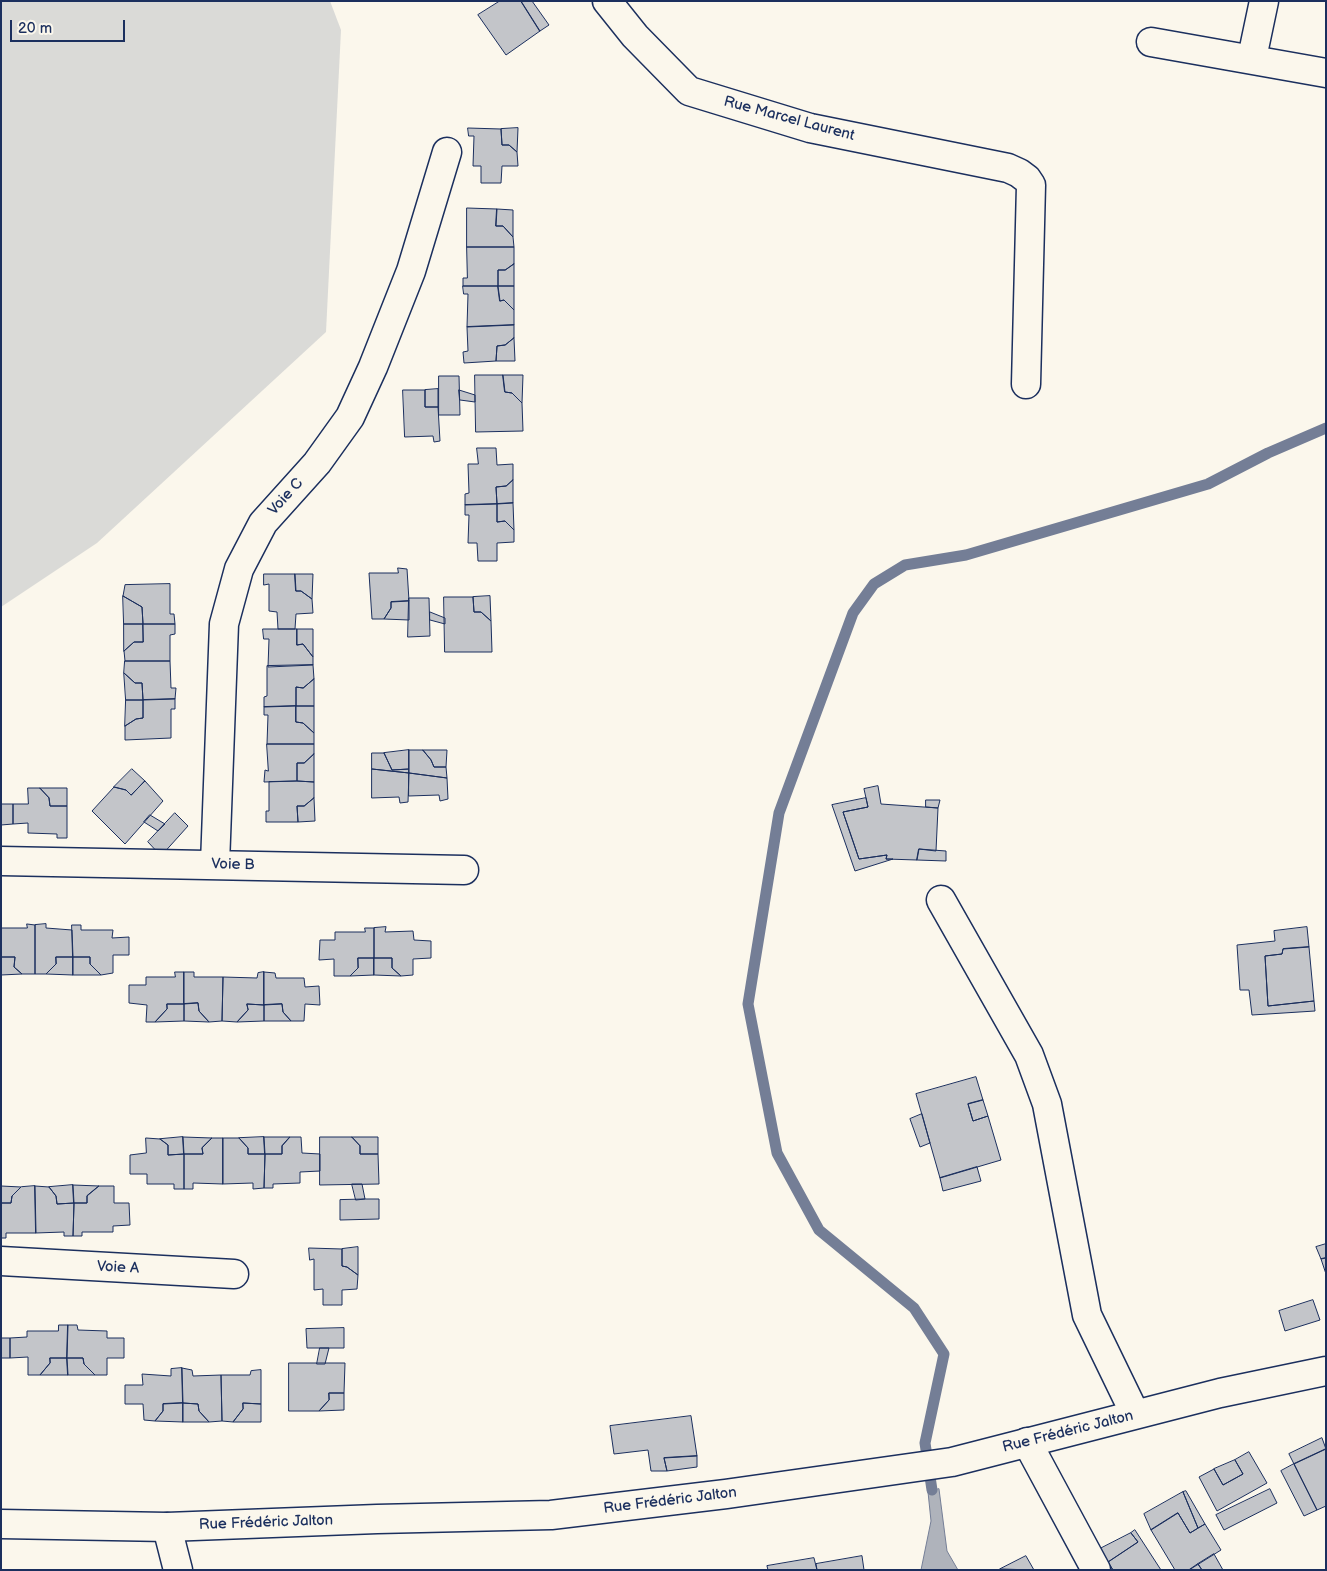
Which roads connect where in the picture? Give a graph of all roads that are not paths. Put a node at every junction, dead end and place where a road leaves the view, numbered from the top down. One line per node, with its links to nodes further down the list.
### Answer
1 (607, 1): 7 (street, Rue Marcel Laurent)
2 (1264, 1): 4 (street)
3 (1151, 42): 4 (street)
4 (1252, 58): 5 (street)
5 (1326, 73)
6 (447, 152): 9 (street, Voie C)
7 (1026, 384)
8 (1, 861): 9 (street, Voie B)
9 (215, 864): 10 (street, Voie B)
10 (464, 870)
11 (942, 900): 15 (street)
12 (1, 1261): 13 (street, Voie A)
13 (234, 1274)
14 (1326, 1371): 15 (street, Rue Frédéric Jalton)
15 (1135, 1414): 16 (street, Rue Frédéric Jalton)
16 (1027, 1442): 18 (street, Rue Frédéric Jalton); 20 (street)
17 (1, 1524): 18 (street, Rue Frédéric Jalton)
18 (167, 1527): 19 (street)
19 (178, 1570)
20 (1096, 1570)

